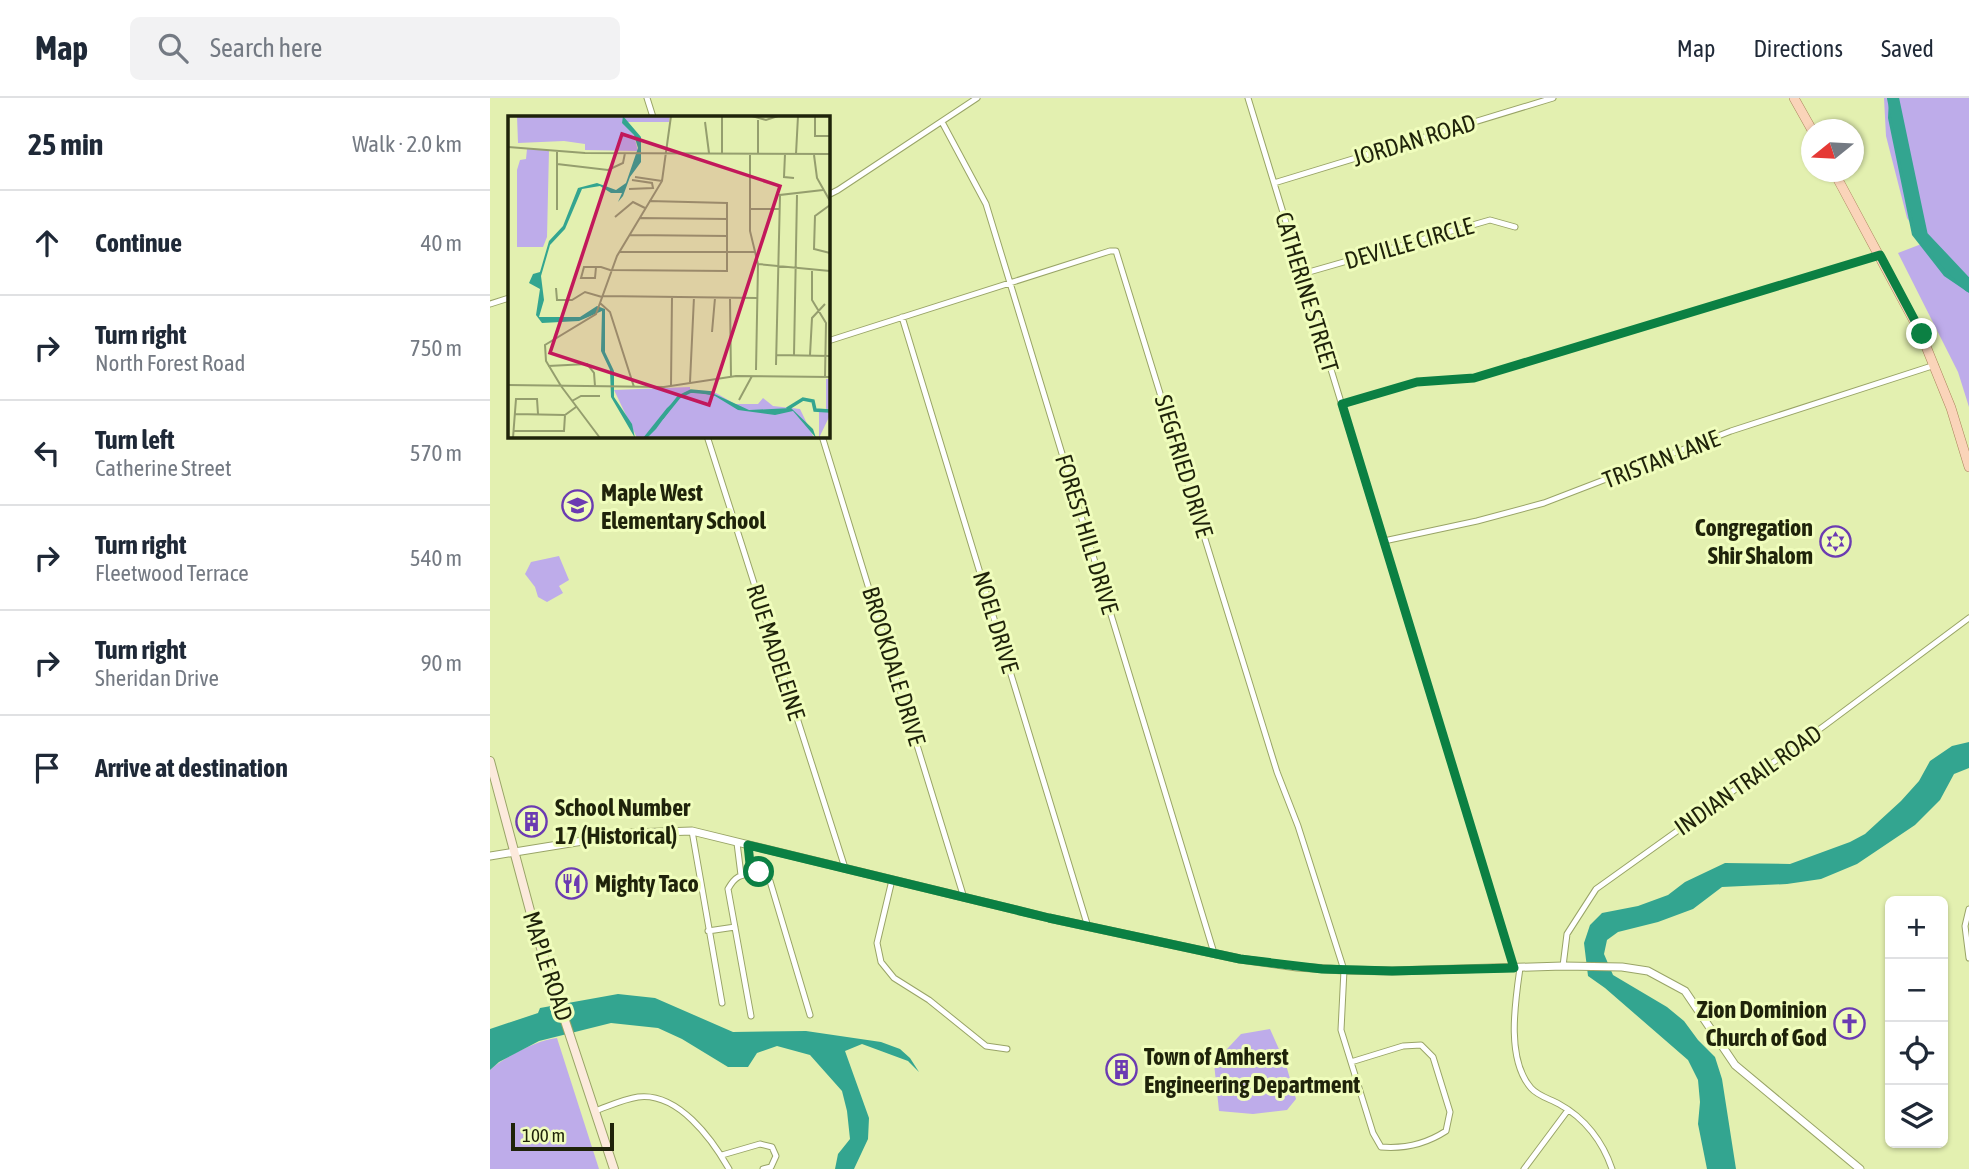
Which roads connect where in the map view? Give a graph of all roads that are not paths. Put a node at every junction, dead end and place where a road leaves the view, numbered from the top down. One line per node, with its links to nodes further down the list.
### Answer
1 (647, 98): 6 (street)
2 (977, 98): 8 (street)
3 (1248, 98): 10 (street, CATHERINE STREET)
4 (1553, 98): 10 (street, JORDAN ROAD)
5 (1794, 98): 7 (main road)
6 (653, 116)
7 (1805, 119)
8 (942, 122): 11 (street); 15 (street, FOREST HILL DRIVE)
9 (1840, 182): 13 (main road)
10 (1274, 183): 14 (street, CATHERINE STREET)
11 (830, 194)
12 (1515, 227): 14 (street, DEVILLE CIRCLE)
13 (1880, 255): 20 (main road); 21 (street)
14 (1302, 274): 21 (street, CATHERINE STREET)
15 (1010, 283): 18 (street, SIEGFRIED DRIVE); 42 (street, FOREST HILL DRIVE); 46 (street, SIEGFRIED DRIVE)
16 (508, 298): 17 (street)
17 (490, 304)
18 (902, 317): 19 (street, SIEGFRIED DRIVE); 40 (street, NOEL DRIVE)
19 (830, 340)
20 (1935, 365): 24 (main road); 25 (street, TRISTAN LANE)
21 (1342, 404): 25 (street, CATHERINE STREET)
22 (708, 438): 33 (street, RUE MADELEINE)
23 (823, 438): 37 (street, BROOKDALE DRIVE)
24 (1969, 467)
25 (1384, 541): 45 (street, CATHERINE STREET)
26 (1969, 618): 44 (street, INDIAN TRAIL ROAD)
27 (490, 761): 31 (main road, MAPLE ROAD)
28 (692, 831): 29 (street); 31 (street); 41 (street)
29 (737, 843): 30 (street); 35 (street)
30 (748, 845): 33 (street); 34 (street)
31 (514, 851): 32 (street); 53 (main road, MAPLE ROAD)
32 (490, 856)
33 (845, 868): 36 (street)
34 (751, 873): 35 (street); 48 (street)
35 (741, 875): 39 (street)
36 (892, 880): 37 (street); 50 (street)
37 (964, 898): 40 (street)
38 (1969, 908): 43 (street)
39 (734, 927): 41 (street); 49 (street)
40 (1088, 927): 42 (street)
41 (708, 931): 47 (street)
42 (1214, 953): 46 (street)
43 (1969, 958)
44 (1563, 966): 45 (street); 60 (street)
45 (1517, 968): 46 (street); 52 (street)
46 (1344, 970): 51 (street)
47 (722, 1003)
48 (810, 1015)
49 (751, 1016)
50 (1007, 1049)
51 (1351, 1062): 51 (street)
52 (1569, 1110): 58 (street); 59 (street)
53 (595, 1111): 54 (street); 55 (main road, MAPLE ROAD)
54 (722, 1155): 56 (street); 57 (street)
55 (614, 1169)
56 (729, 1169)
57 (763, 1169)
58 (1524, 1169)
59 (1612, 1169)
60 (1860, 1169)

